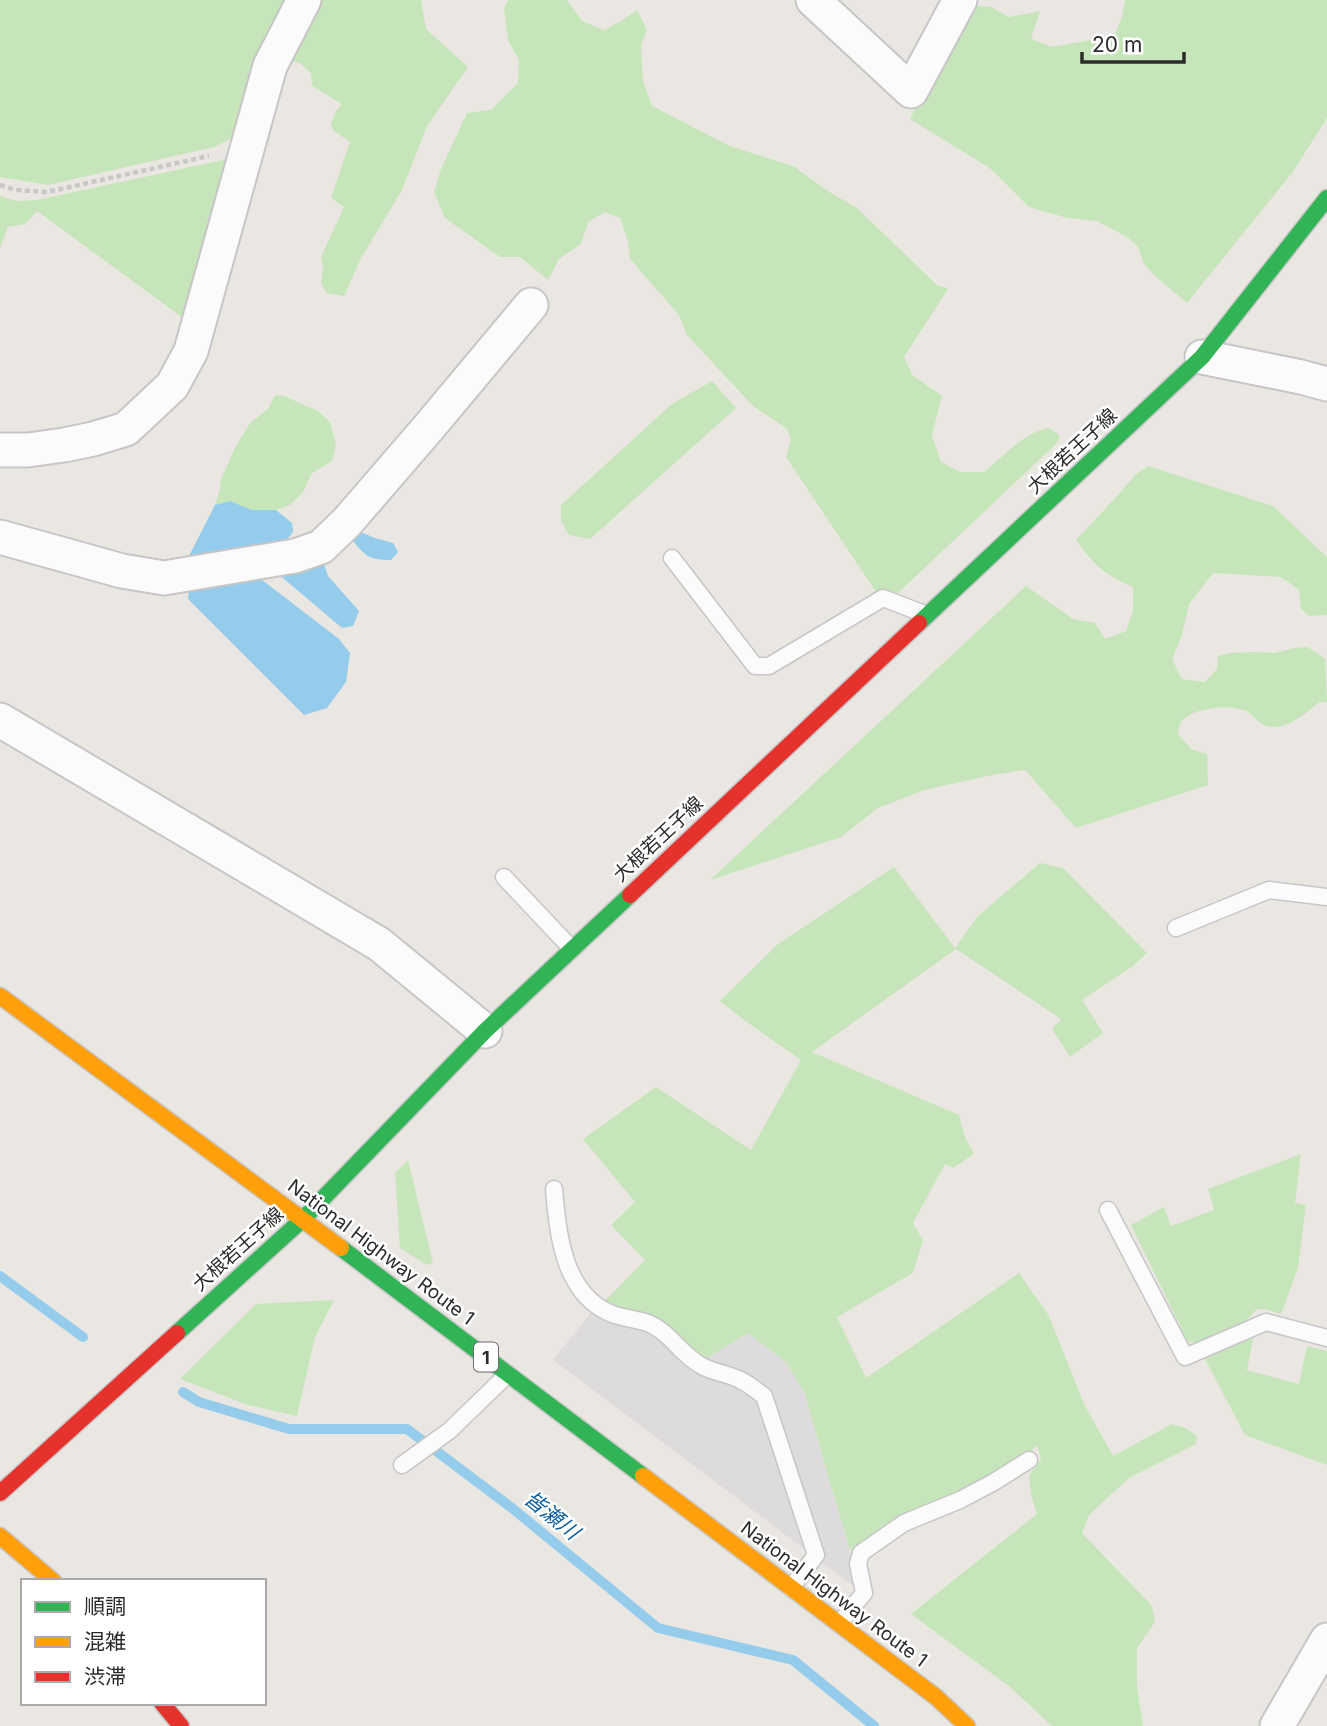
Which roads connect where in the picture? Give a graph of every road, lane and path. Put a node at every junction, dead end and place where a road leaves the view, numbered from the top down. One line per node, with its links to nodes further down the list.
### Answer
1 (304, 0): 4 (street)
2 (814, 0): 3 (street)
3 (960, 0)
4 (247, 148): 5 (path); 10 (street)
5 (0, 185)
6 (1327, 198): 8 (main road, 大根若王子線)
7 (531, 304): 11 (street)
8 (1202, 357): 9 (street); 13 (main road, 大根若王子線)
9 (1327, 384)
10 (0, 450)
11 (0, 537)
12 (672, 558): 13 (lane)
13 (928, 615): 18 (main road, 大根若王子線)
14 (0, 720): 20 (street)
15 (504, 877): 18 (lane)
16 (1327, 897): 17 (lane)
17 (1176, 928)
18 (572, 949): 20 (main road, 大根若王子線)
19 (0, 996): 23 (main road, National Highway Route 1 / 1)
20 (485, 1031): 23 (main road, 大根若王子線)
21 (554, 1189): 31 (lane)
22 (1108, 1210): 24 (lane)
23 (303, 1219): 25 (main road, National Highway Route 1 / 1); 28 (main road, 大根若王子線)
24 (1327, 1338)
25 (508, 1374): 27 (lane); 31 (main road, National Highway Route 1 / 1)
26 (1029, 1460): 32 (lane)
27 (402, 1465)
28 (0, 1493)
29 (0, 1536): 30 (main road)
30 (51, 1579)
31 (791, 1588): 32 (main road, National Highway Route 1 / 1)
32 (839, 1624): 36 (main road, National Highway Route 1 / 1)
33 (1327, 1640): 37 (street)
34 (164, 1705): 35 (main road)
35 (181, 1726)
36 (967, 1726)
37 (1277, 1726)

